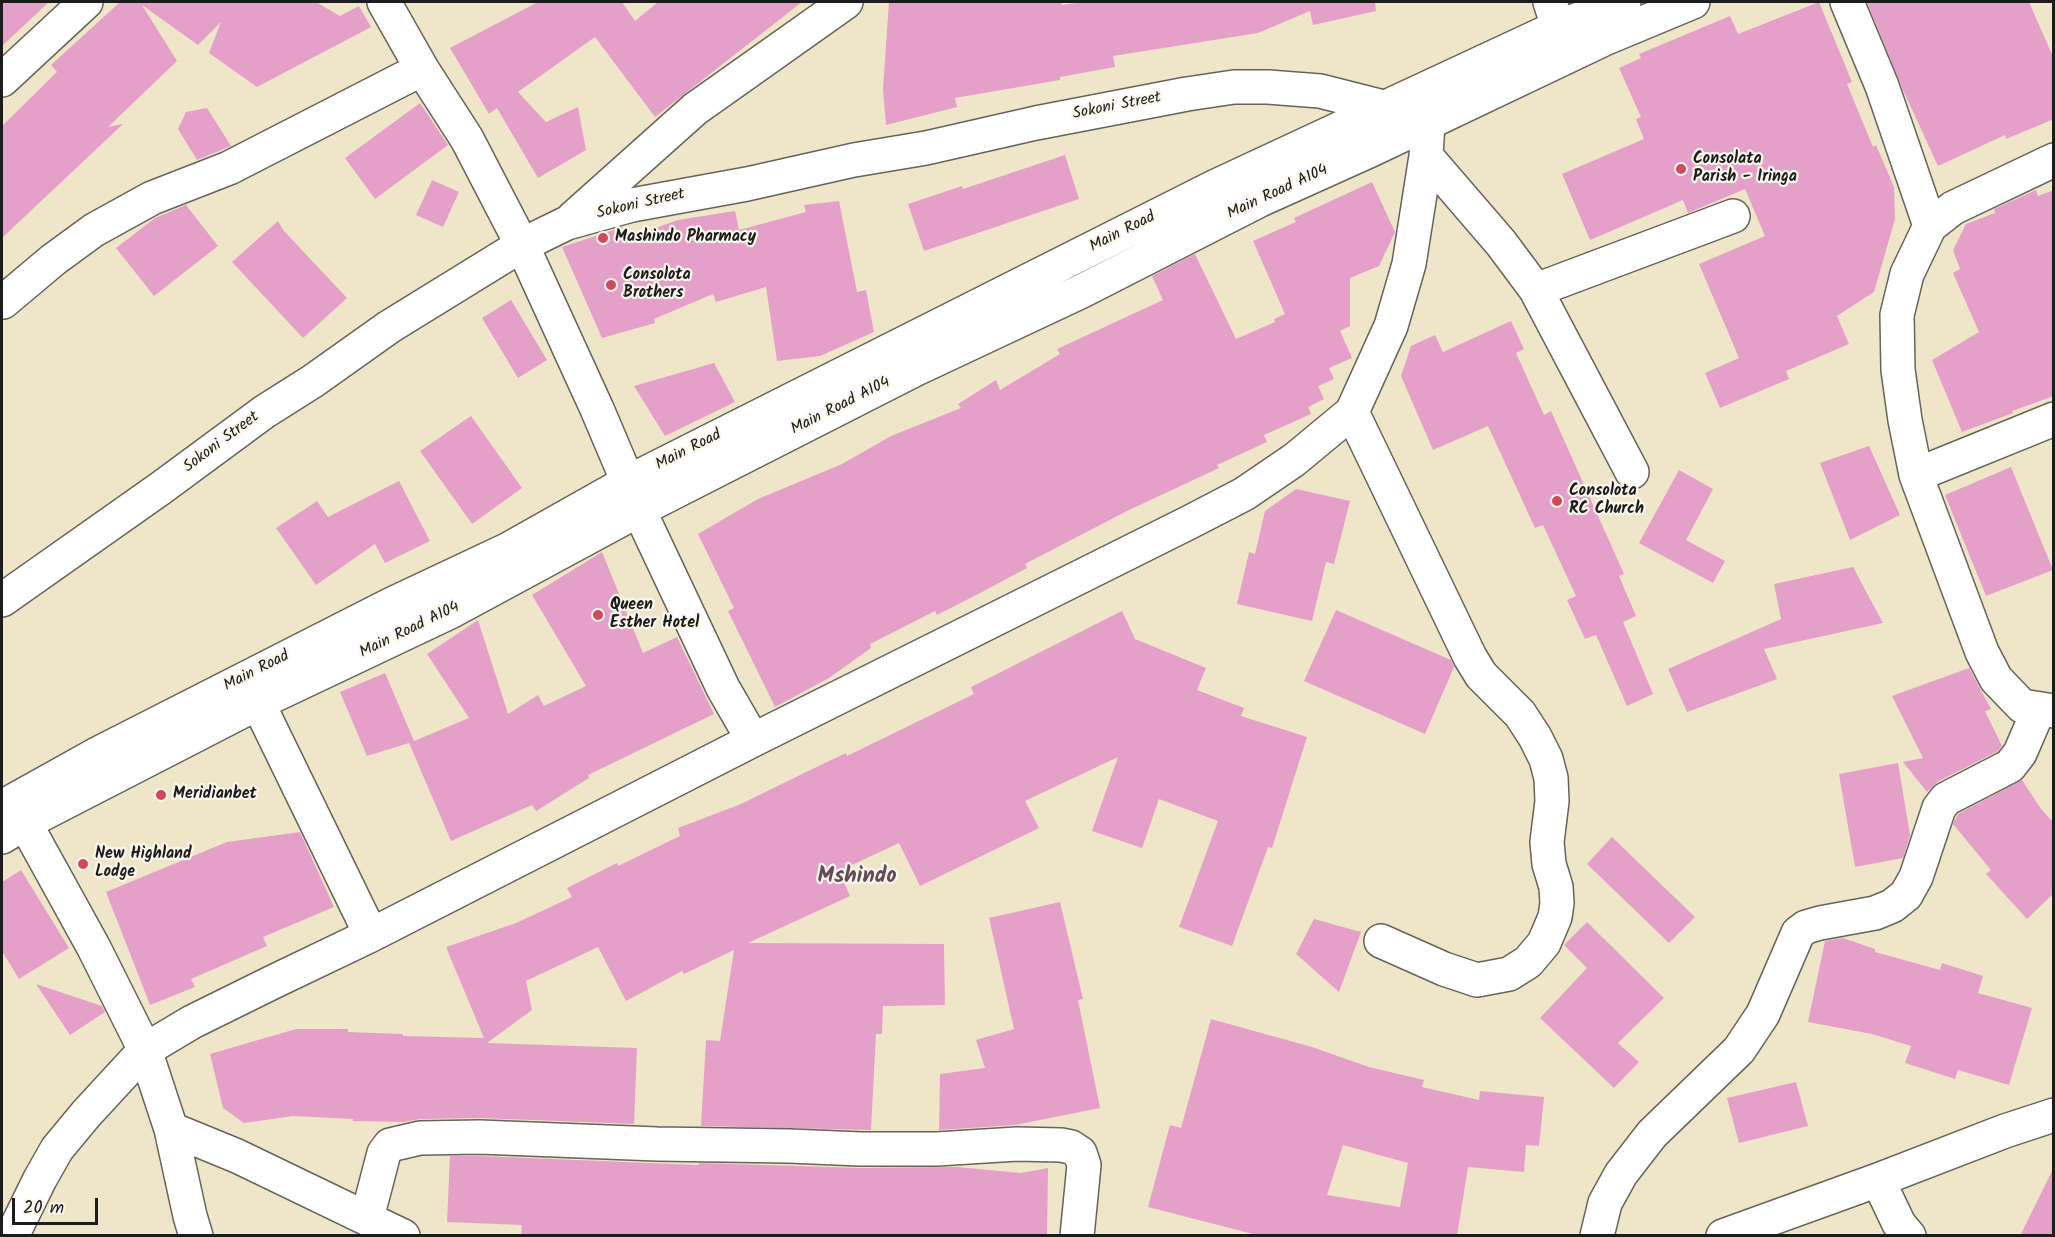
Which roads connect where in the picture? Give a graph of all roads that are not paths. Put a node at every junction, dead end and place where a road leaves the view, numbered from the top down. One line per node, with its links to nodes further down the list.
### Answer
1 (86, 2): 9 (main road)
2 (384, 2): 8 (main road)
3 (846, 2): 15 (main road)
4 (1624, 2): 7 (main road)
5 (1693, 2): 11 (main road, Main Road A104)
6 (1847, 2): 16 (main road)
7 (1554, 14): 10 (main road)
8 (422, 69): 17 (main road); 21 (main road)
9 (2, 80)
10 (1383, 107): 15 (main road, Sokoni Street); 18 (main road, Main Road)
11 (1428, 123): 12 (main road); 20 (main road, Main Road A104)
12 (1426, 156): 19 (main road); 22 (main road)
13 (2054, 160): 16 (main road)
14 (1733, 216): 19 (main road)
15 (567, 223): 17 (main road, Sokoni Street)
16 (1930, 226): 25 (main road)
17 (522, 244): 26 (main road); 27 (main road, Sokoni Street)
18 (1065, 262): 20 (main road); 26 (main road, Main Road)
19 (1536, 290): 24 (main road)
20 (1082, 291): 26 (main road, Main Road A104)
21 (3, 302)
22 (1352, 412): 30 (main road); 33 (main road)
23 (2054, 419): 25 (main road)
24 (1632, 472)
25 (1916, 475): 29 (main road)
26 (633, 496): 28 (main road, Main Road A104); 30 (main road); 31 (main road, Main Road)
27 (2, 600)
28 (258, 704): 31 (main road, Main Road A104); 32 (main road)
29 (2046, 710): 43 (main road)
30 (753, 740): 32 (main road)
31 (8, 810): 34 (main road)
32 (371, 935): 34 (main road)
33 (1381, 941)
34 (145, 1050): 36 (main road); 39 (main road)
35 (2054, 1115): 37 (main road)
36 (171, 1129): 38 (main road); 40 (main road)
37 (1878, 1180): 44 (main road); 45 (main road)
38 (367, 1218): 41 (main road); 42 (main road)
39 (12, 1236)
40 (196, 1236)
41 (403, 1236)
42 (1077, 1236)
43 (1597, 1236)
44 (1723, 1236)
45 (1909, 1236)

